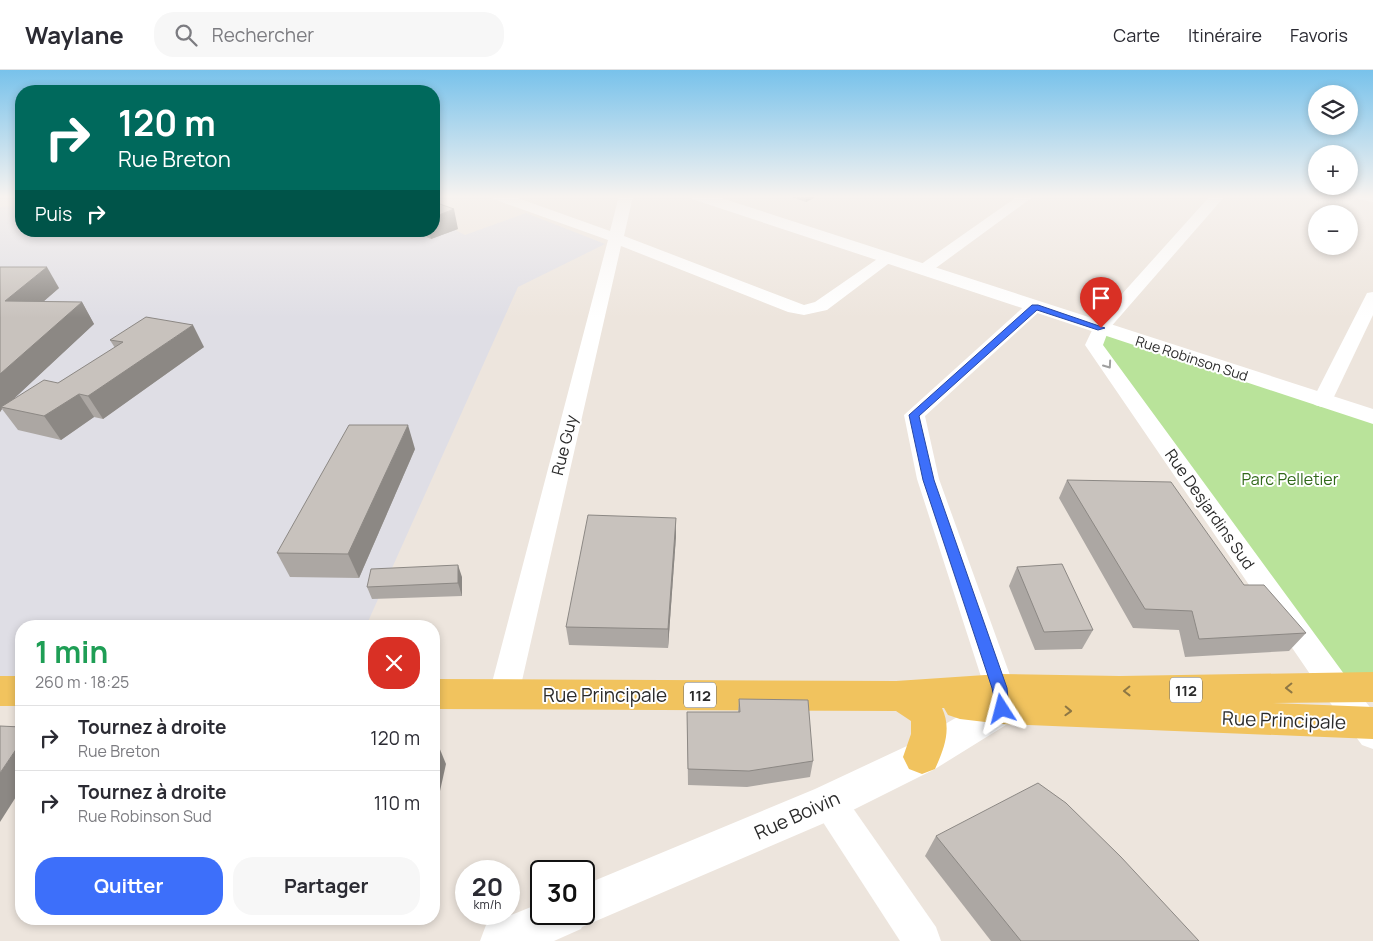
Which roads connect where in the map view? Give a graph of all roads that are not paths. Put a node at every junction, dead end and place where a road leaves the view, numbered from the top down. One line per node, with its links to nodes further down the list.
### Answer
1 (611, 237): 5 (street)
2 (823, 237): 6 (street, Rue Robinson Sud)
3 (970, 237): 7 (street)
4 (1182, 237): 10 (street)
5 (615, 238): 6 (street); 18 (street, Rue Guy)
6 (888, 258): 7 (street, Rue Robinson Sud)
7 (923, 270): 9 (street, Rue Robinson Sud)
8 (1373, 297): 11 (street)
9 (1035, 306): 10 (street, Rue Robinson Sud); 20 (street)
10 (1101, 328): 11 (street, Rue Robinson Sud); 13 (street, Rue Desjardins Sud, one-way to 13)
11 (1322, 400): 12 (street, Rue Robinson Sud)
12 (1373, 417)
13 (1336, 687): 14 (main road, Rue Principale / 112); 20 (main road, Rue Principale / 112, one-way to 20); 21 (street)
14 (1373, 688)
15 (0, 691): 16 (main road)
16 (15, 691)
17 (440, 694): 18 (main road, Rue Principale / 112)
18 (504, 694): 19 (main road, Rue Principale / 112)
19 (896, 696): 20 (main road, Rue Principale / 112); 22 (main road)
20 (1001, 699): 21 (main road, Rue Principale / 112, one-way to 21); 22 (street, Rue Boivin)
21 (1370, 727)
22 (922, 757): 23 (street, Rue Boivin)
23 (829, 802): 24 (street, Rue Boivin); 27 (street)
24 (595, 901)
25 (540, 925): 26 (street)
26 (502, 941)
27 (922, 941)

